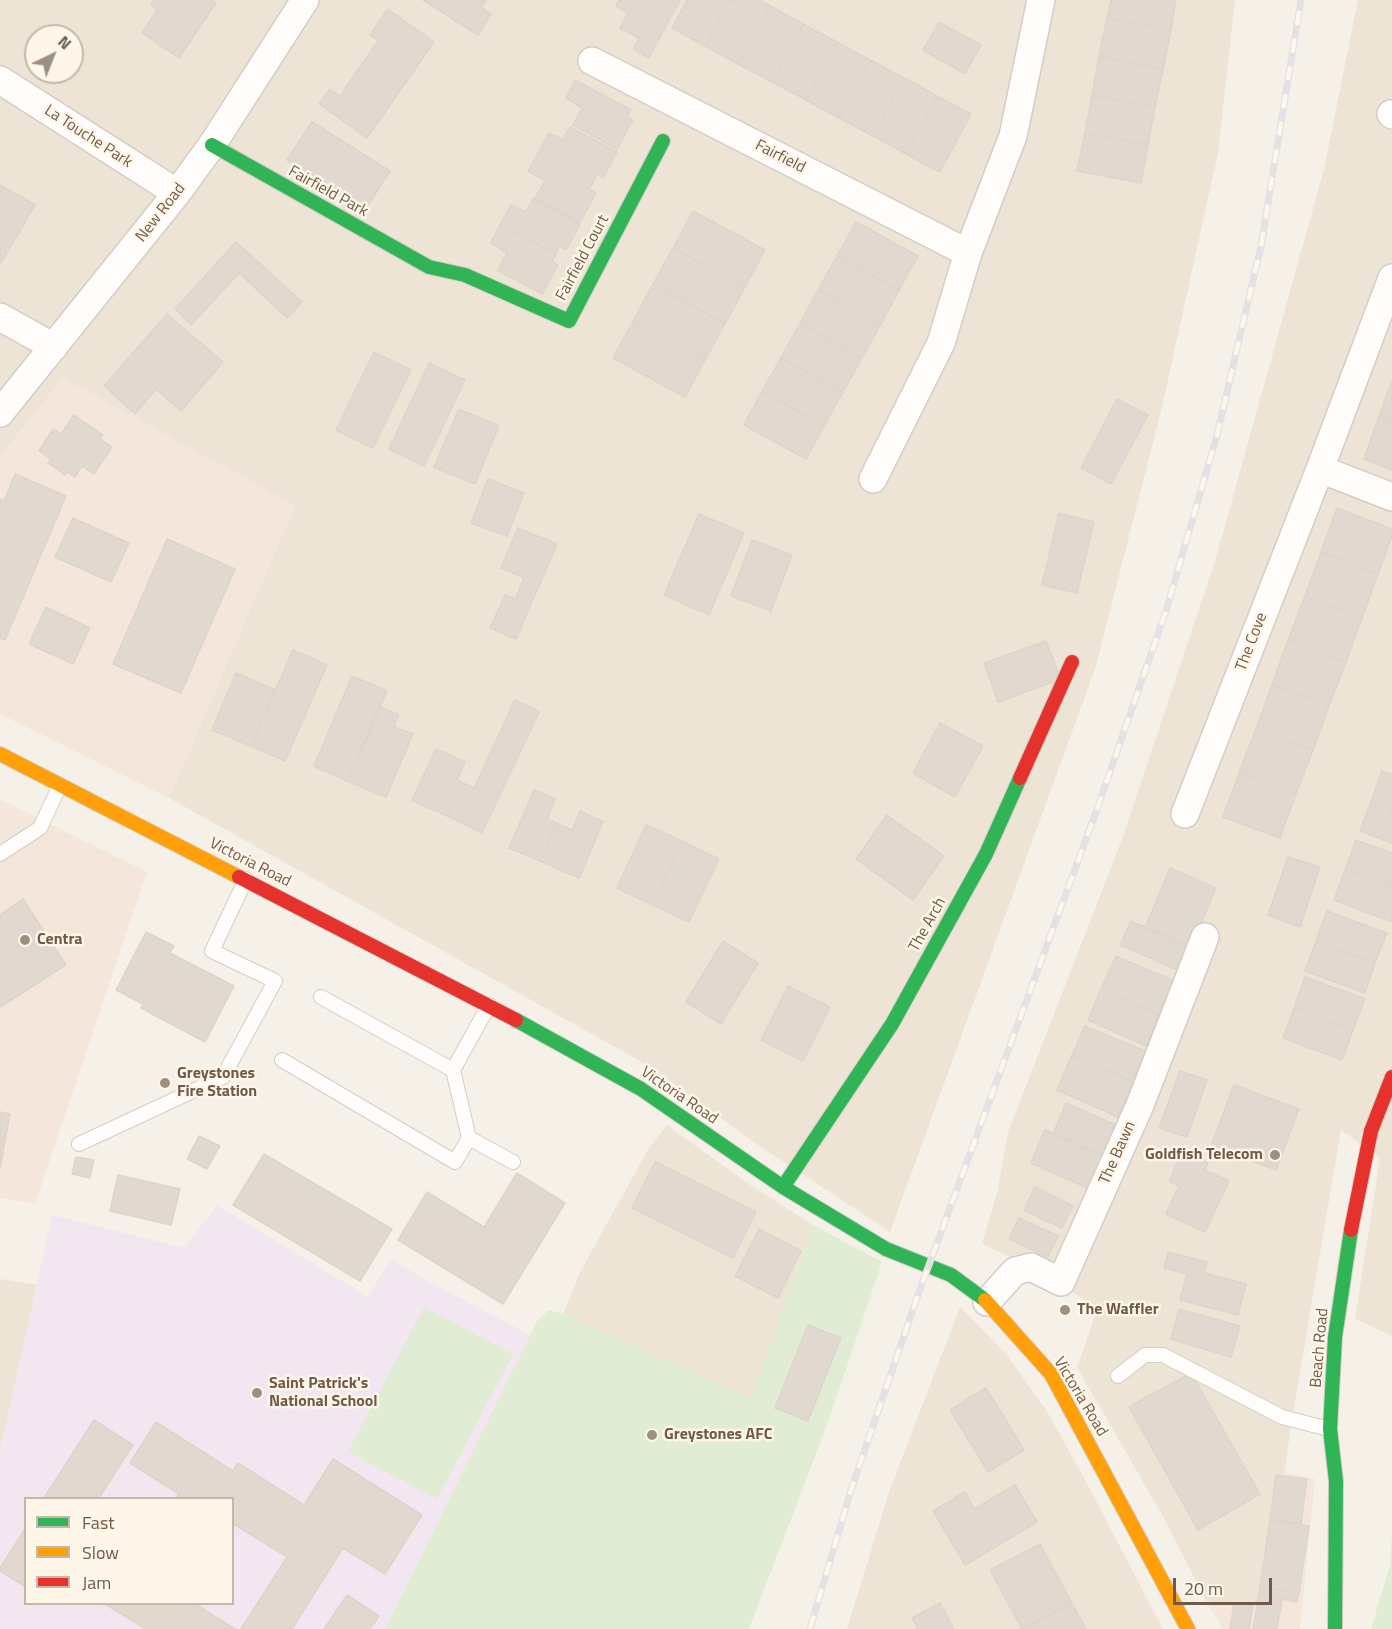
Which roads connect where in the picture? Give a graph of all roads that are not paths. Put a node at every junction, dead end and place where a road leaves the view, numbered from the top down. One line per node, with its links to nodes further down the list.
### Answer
1 (305, 0): 6 (street, New Road)
2 (1041, 0): 8 (street)
3 (592, 61): 8 (street, Fairfield)
4 (0, 80): 7 (street, La Touche Park)
5 (663, 141): 9 (street, Fairfield Court)
6 (212, 145): 7 (street, New Road); 9 (street, Fairfield Park)
7 (177, 193): 12 (street, New Road)
8 (968, 253): 15 (street)
9 (429, 267)
10 (1392, 278): 14 (street, The Cove)
11 (0, 317): 12 (street)
12 (54, 346): 13 (street, New Road)
13 (0, 413)
14 (1320, 469): 16 (street); 20 (street, The Cove)
15 (873, 479)
16 (1392, 497)
17 (1072, 662): 32 (street, The Arch)
18 (0, 754): 19 (street, Victoria Road)
19 (60, 785): 21 (lane); 22 (street, Victoria Road)
20 (1185, 814)
21 (0, 854)
22 (246, 879): 25 (street, Victoria Road); 30 (lane)
23 (1205, 937): 33 (street, The Bawn)
24 (321, 997): 27 (lane)
25 (489, 1005): 27 (lane); 32 (street, Victoria Road)
26 (282, 1060): 29 (lane)
27 (453, 1070): 29 (lane)
28 (1392, 1077): 35 (street, Beach Road)
29 (469, 1138): 31 (lane)
30 (79, 1144)
31 (513, 1162)
32 (783, 1186): 33 (street, Victoria Road)
33 (987, 1302): 36 (street, Victoria Road)
34 (1118, 1376): 35 (lane)
35 (1330, 1429): 37 (street, Beach Road)
36 (1188, 1629)
37 (1335, 1629)

